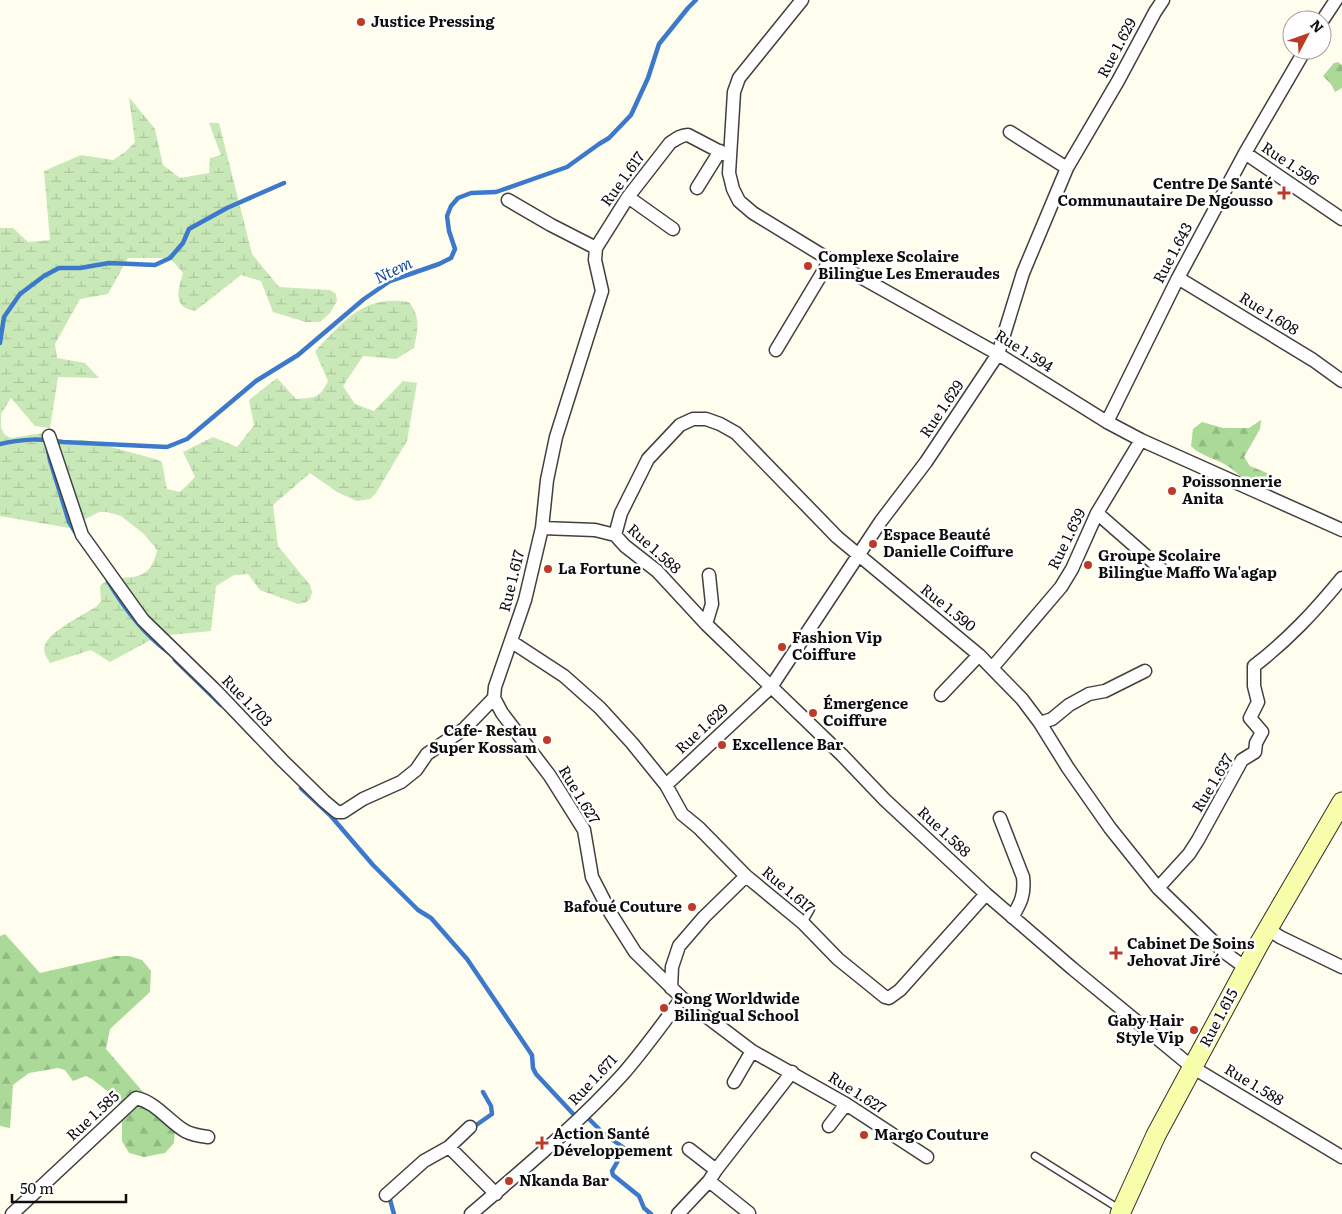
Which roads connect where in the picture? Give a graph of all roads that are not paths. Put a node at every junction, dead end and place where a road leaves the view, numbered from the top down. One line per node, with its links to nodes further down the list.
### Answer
1 (802, 0): 6 (street)
2 (1163, 0): 7 (street, Rue 1.629)
3 (1299, 60): 5 (street, Rue 1.643)
4 (1010, 132): 7 (street)
5 (1245, 153): 11 (street, Rue 1.596); 15 (street, Rue 1.643)
6 (725, 154): 8 (street); 9 (street, Rue 1.617); 14 (street, Rue 1.594)
7 (1067, 168): 17 (street, Rue 1.629)
8 (697, 188)
9 (628, 196): 12 (street); 13 (street, Rue 1.617)
10 (508, 200): 13 (street)
11 (1342, 219)
12 (673, 229)
13 (596, 248): 23 (street, Rue 1.617)
14 (830, 260): 16 (street); 17 (street, Rue 1.594)
15 (1178, 278): 18 (street, Rue 1.608); 19 (street, Rue 1.643)
16 (776, 350)
17 (998, 354): 19 (street, Rue 1.594); 26 (street, Rue 1.629)
18 (1342, 381)
19 (1108, 422): 21 (street, Rue 1.594)
20 (49, 436): 37 (street, Rue 1.703)
21 (1142, 440): 22 (street, Rue 1.639); 24 (street, Rue 1.594)
22 (1097, 513): 27 (street); 33 (street, Rue 1.639)
23 (542, 528): 25 (street, Rue 1.588); 31 (street, Rue 1.617)
24 (1342, 530)
25 (615, 535): 26 (street, Rue 1.590); 30 (street, Rue 1.588)
26 (859, 557): 32 (street, Rue 1.590); 35 (street, Rue 1.629)
27 (1161, 569)
28 (709, 575): 30 (street)
29 (1342, 578): 43 (street, Rue 1.637)
30 (706, 624): 35 (street, Rue 1.588)
31 (512, 642): 37 (street); 39 (street, Rue 1.617)
32 (979, 655): 33 (street, Rue 1.590); 36 (street)
33 (992, 668): 38 (street, Rue 1.590)
34 (1145, 671): 38 (street)
35 (772, 687): 39 (street, Rue 1.629); 44 (street, Rue 1.588)
36 (942, 695)
37 (494, 698): 51 (street, Rue 1.627)
38 (1040, 723): 43 (street, Rue 1.590)
39 (666, 784): 42 (street, Rue 1.617)
40 (1342, 802): 48 (street, Rue 1.615)
41 (1000, 818): 46 (street)
42 (746, 876): 47 (street, Rue 1.617); 51 (street)
43 (1158, 888): 50 (street, Rue 1.590)
44 (986, 894): 46 (street, Rue 1.588); 47 (street, Rue 1.617)
45 (811, 909): 47 (lane)
46 (1012, 917): 54 (street, Rue 1.588)
47 (803, 924)
48 (1268, 929): 49 (street); 50 (street, Rue 1.615)
49 (1342, 967)
50 (1246, 968): 54 (street, Rue 1.615)
51 (671, 988): 52 (street, Rue 1.627)
52 (682, 998): 53 (street, Rue 1.627); 67 (street, Rue 1.671)
53 (752, 1051): 55 (street, Rue 1.627); 56 (street)
54 (1192, 1067): 65 (street, Rue 1.588); 70 (street, Rue 1.615)
55 (792, 1072): 57 (street, Rue 1.627); 66 (street)
56 (734, 1082)
57 (846, 1104): 58 (street); 64 (street, Rue 1.627)
58 (829, 1126)
59 (470, 1127): 61 (street)
60 (208, 1137): 71 (street, Rue 1.585)
61 (449, 1147): 67 (street); 68 (street)
62 (689, 1149): 66 (street)
63 (1035, 1156): 70 (lane)
64 (927, 1157)
65 (1342, 1157)
66 (713, 1176): 69 (street); 73 (street)
67 (496, 1194): 72 (street, Rue 1.671)
68 (386, 1195)
69 (749, 1213)
70 (1123, 1213)
71 (12, 1214)
72 (471, 1214)
73 (678, 1214)

